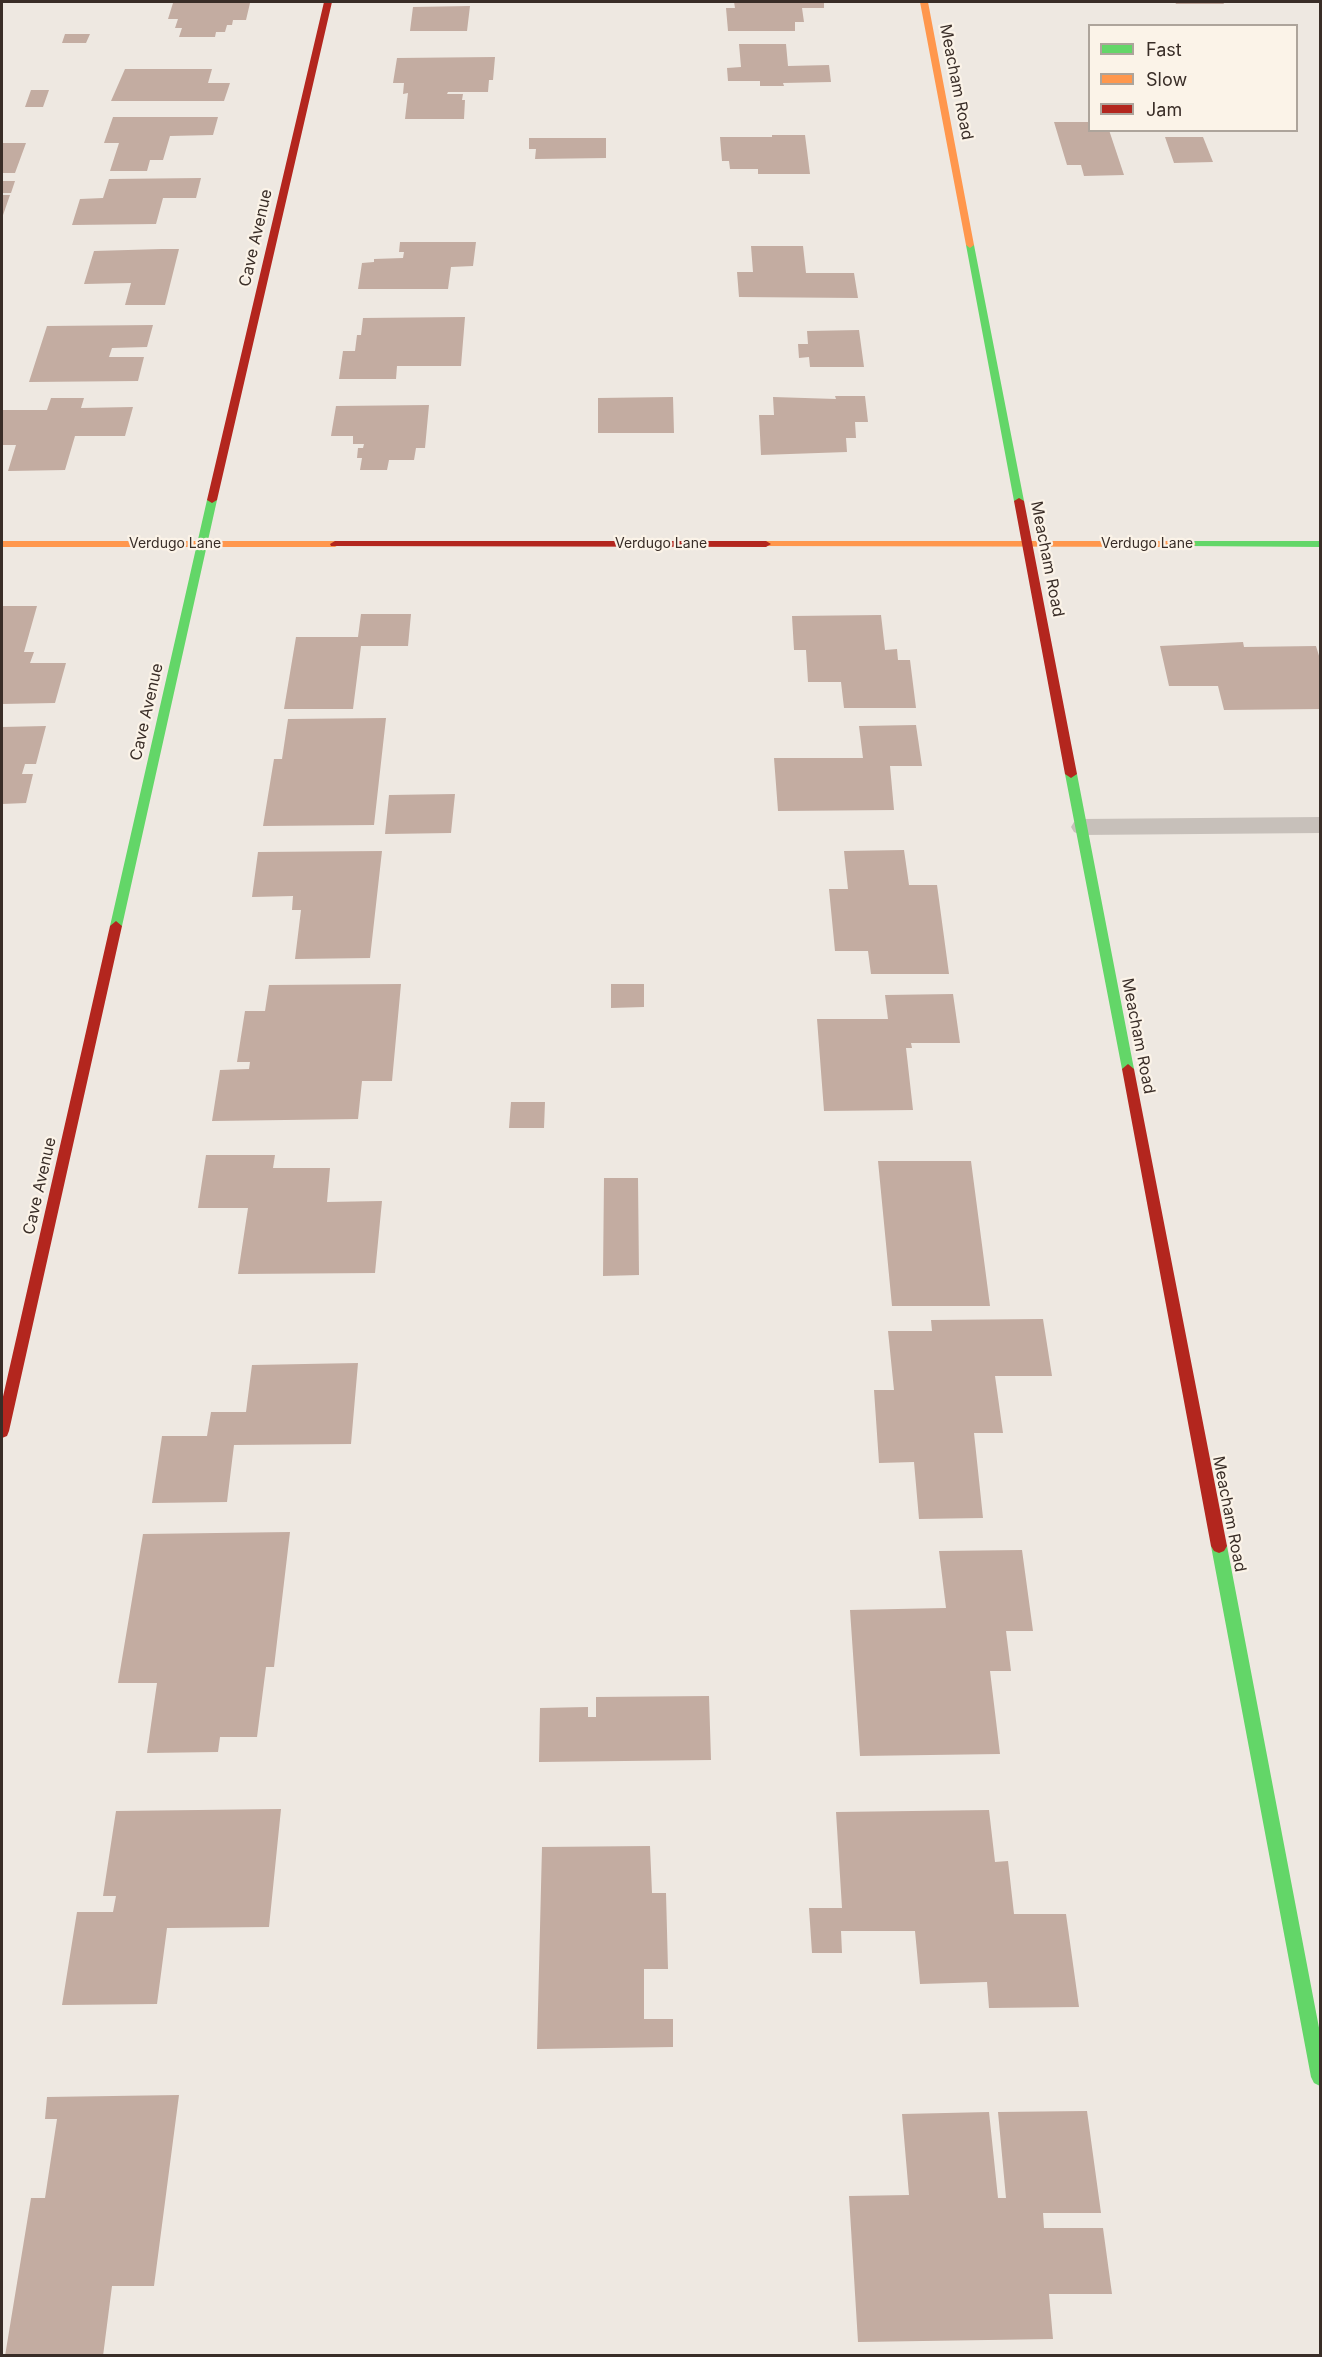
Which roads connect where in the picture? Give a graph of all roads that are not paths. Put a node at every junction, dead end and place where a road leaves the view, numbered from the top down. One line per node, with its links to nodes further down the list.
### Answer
1 (328, 2): 4 (street, Cave Avenue)
2 (924, 2): 5 (street, Meacham Road)
3 (2, 544): 4 (street, Verdugo Lane)
4 (202, 544): 5 (street, Verdugo Lane); 9 (street, Cave Avenue)
5 (1027, 544): 6 (street, Verdugo Lane); 8 (street, Meacham Road)
6 (1320, 544)
7 (1320, 825): 8 (lane)
8 (1081, 827): 10 (street, Meacham Road)
9 (2, 1431)
10 (1320, 2077)

